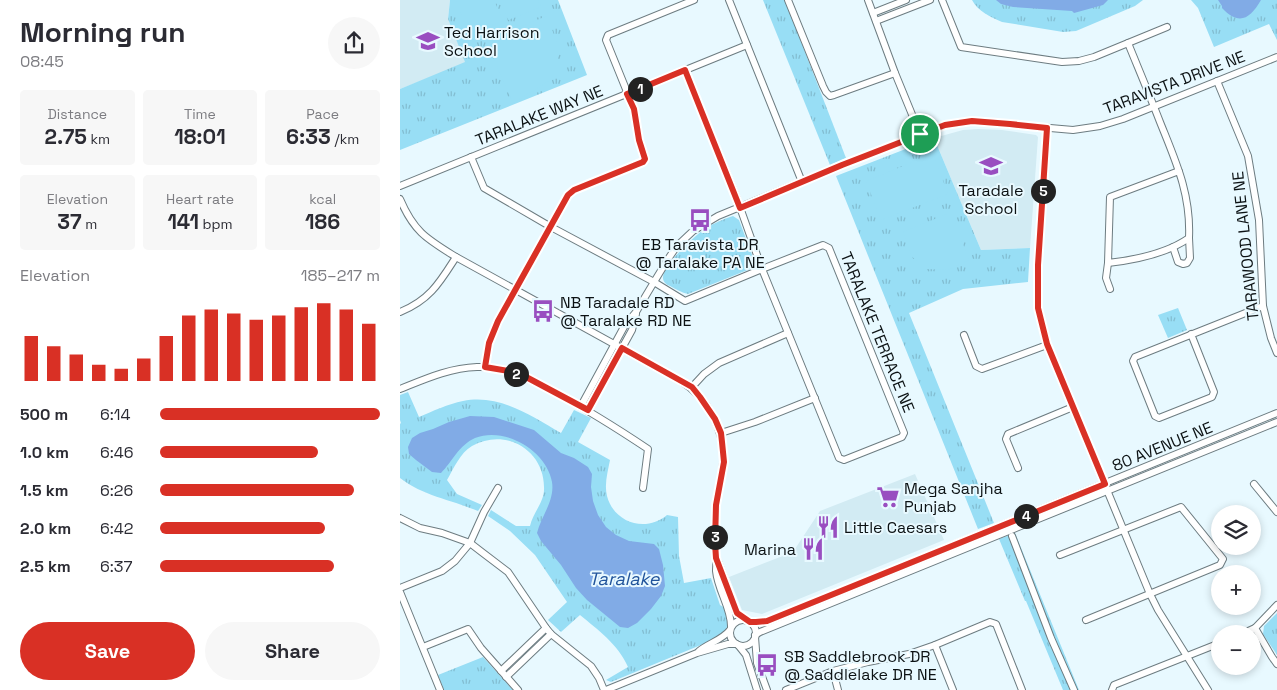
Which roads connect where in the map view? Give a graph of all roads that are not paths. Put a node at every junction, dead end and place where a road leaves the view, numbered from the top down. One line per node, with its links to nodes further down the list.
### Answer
1 (694, 0): 17 (street)
2 (729, 0): 12 (street)
3 (788, 0): 15 (street)
4 (868, 0): 8 (street)
5 (906, 0): 8 (street)
6 (930, 0): 9 (street)
7 (942, 0): 11 (street)
8 (873, 13): 9 (street)
9 (876, 21): 15 (street)
10 (1168, 27): 11 (street)
11 (1128, 43): 18 (street)
12 (746, 45): 14 (street, TARALAKE WAY NE); 23 (street)
13 (1277, 57): 16 (street, TARAVISTA DRIVE NE)
14 (685, 70): 17 (street, TARALAKE WAY NE); 26 (street, TARALAKE TERRACE NE)
15 (895, 73): 20 (street)
16 (1217, 81): 18 (street, TARAVISTA DRIVE NE); 36 (street, TARAWOOD LANE NE)
17 (627, 94): 21 (street, TARALAKE WAY NE); 27 (street)
18 (1154, 107): 19 (street, TARAVISTA DRIVE NE); 22 (street)
19 (1047, 128): 20 (street, TARAVISTA DRIVE NE); 43 (street)
20 (920, 134): 23 (street, TARAVISTA DRIVE NE)
21 (471, 157): 24 (street, TARALAKE WAY NE); 27 (street)
22 (1179, 171): 28 (street); 31 (street)
23 (802, 182): 26 (street, TARAVISTA DRIVE NE)
24 (400, 186)
25 (400, 199): 30 (street)
26 (740, 208): 32 (street, TARALAKE TERRACE NE); 33 (street, TARAVISTA DRIVE NE)
27 (551, 227): 33 (street); 34 (street)
28 (1189, 238): 29 (street); 29 (street)
29 (1173, 247): 31 (street)
30 (456, 257): 34 (street); 37 (street)
31 (1108, 263): 35 (street)
32 (762, 268): 33 (street); 39 (street, TARALAKE TERRACE NE); 49 (street, TARALAKE TERRACE NE)
33 (654, 282): 38 (street, TARAVISTA DRIVE NE)
34 (515, 289): 42 (street); 46 (street)
35 (1110, 289)
36 (1263, 306): 40 (street); 45 (street, TARAWOOD LANE NE)
37 (400, 312)
38 (636, 312): 42 (street, TARAVISTA DRIVE NE); 44 (street, TARAVISTA DRIVE NE)
39 (788, 333): 48 (street); 49 (street, TARALAKE TERRACE NE)
40 (1191, 334): 40 (street)
41 (964, 335): 43 (street)
42 (615, 344): 44 (street); 50 (street, TARAVISTA DRIVE NE)
43 (1047, 344): 51 (street)
44 (622, 348): 48 (street); 52 (street, TARAVISTA DRIVE NE)
45 (1277, 353)
46 (485, 367): 47 (street); 50 (street)
47 (401, 387)
48 (692, 387): 55 (street)
49 (814, 398): 55 (street)
50 (581, 406): 52 (street)
51 (1073, 407): 56 (street); 57 (street)
52 (588, 410): 60 (street)
53 (1277, 413): 57 (street, 80 AVENUE NE)
54 (1277, 422): 61 (street, 80 AVENUE NE)
55 (721, 433): 68 (street)
56 (1018, 468)
57 (1105, 484): 61 (street); 73 (street, 80 AVENUE NE)
58 (1254, 484): 62 (street)
59 (498, 488): 66 (street)
60 (643, 488)
61 (1108, 492): 64 (street); 78 (street, 80 AVENUE NE)
62 (1277, 512)
63 (400, 518): 66 (street)
64 (1124, 530): 67 (street); 70 (street); 70 (street)
65 (1012, 536): 99 (street)
66 (470, 543): 69 (street); 75 (street)
67 (1060, 555)
68 (716, 558): 73 (street); 76 (street)
69 (400, 590): 82 (street)
70 (1150, 594): 72 (street); 85 (street)
71 (1277, 605): 74 (street)
72 (1086, 620)
73 (748, 621): 76 (street); 78 (street)
74 (1258, 625)
75 (546, 628): 77 (street); 87 (street)
76 (731, 628): 80 (street); 84 (street)
77 (552, 634): 89 (street); 92 (street)
78 (755, 636): 80 (street); 94 (street)
79 (1261, 638): 86 (street)
80 (737, 644): 84 (street); 93 (street)
81 (935, 645): 88 (street); 97 (street); 98 (street)
82 (423, 647): 87 (street); 90 (street)
83 (1211, 647): 85 (street)
84 (698, 653): 92 (street)
85 (1188, 657): 100 (street); 101 (street)
86 (1277, 664)
87 (500, 671): 89 (street)
88 (833, 671): 95 (street); 96 (street)
89 (506, 677): 91 (street)
90 (440, 690)
91 (518, 690)
92 (605, 690)
93 (757, 690)
94 (767, 690)
95 (786, 690)
96 (838, 690)
97 (953, 690)
98 (1022, 690)
99 (1074, 690)
100 (1112, 690)
101 (1208, 690)

